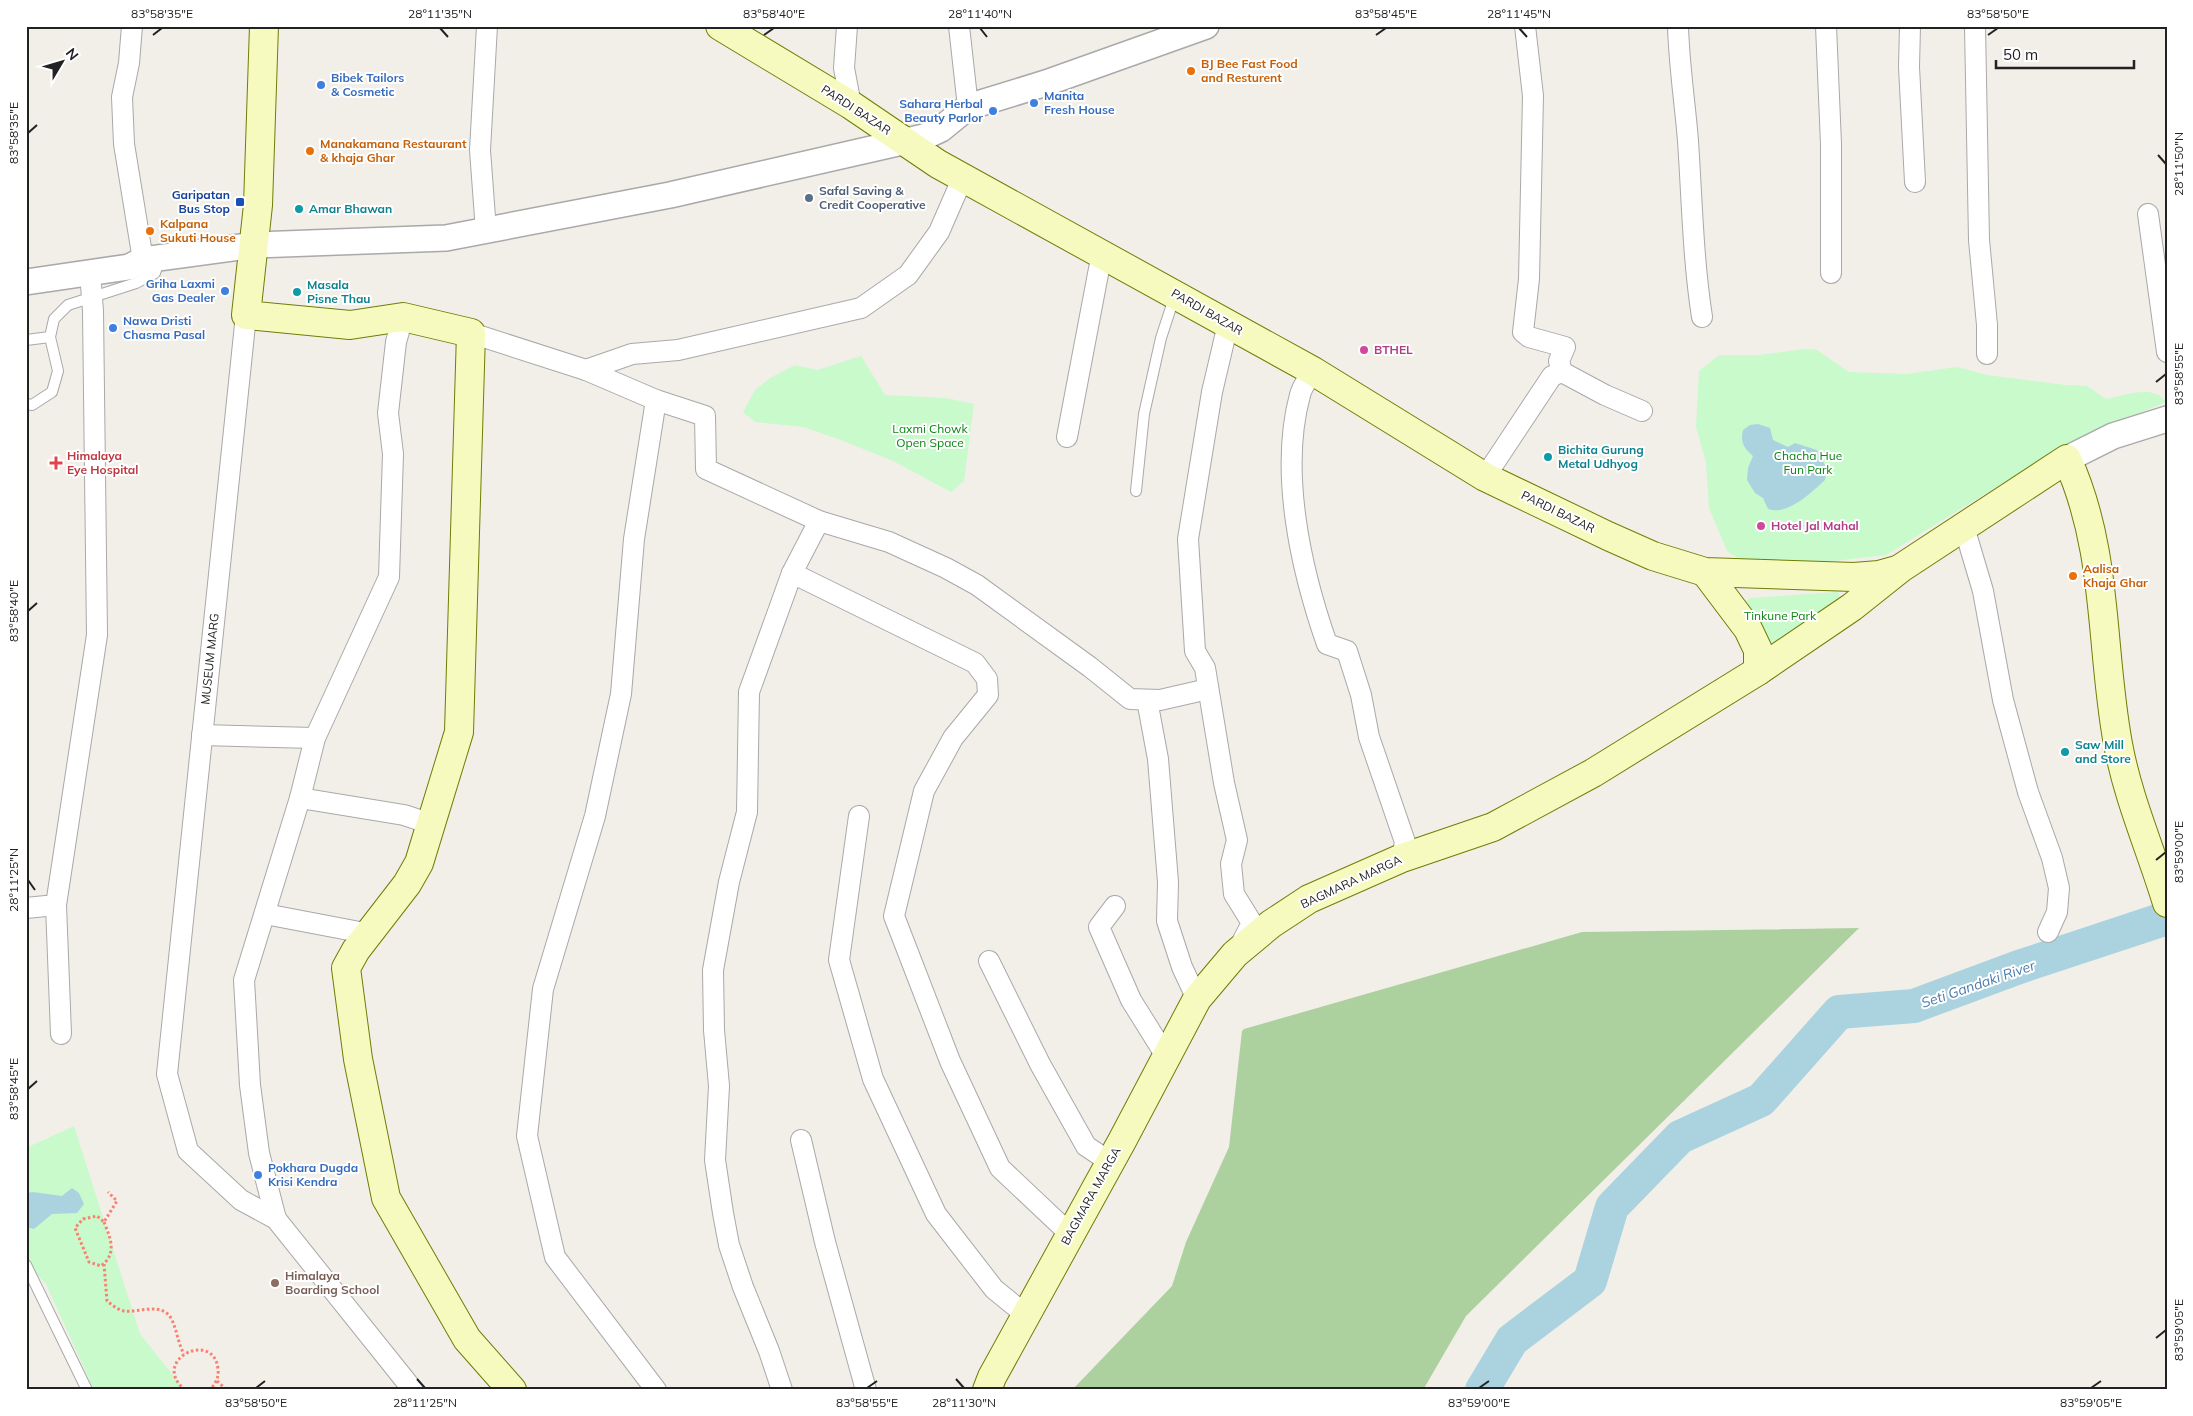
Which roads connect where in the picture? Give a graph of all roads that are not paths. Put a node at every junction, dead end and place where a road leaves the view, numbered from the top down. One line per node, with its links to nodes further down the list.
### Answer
1 (132, 26): 22 (street)
2 (264, 26): 20 (main road)
3 (487, 26): 19 (street)
4 (720, 26): 13 (main road, PARDI BAZAR)
5 (847, 26): 13 (street)
6 (959, 26): 14 (street)
7 (1206, 26): 14 (street)
8 (1524, 26): 38 (street)
9 (1678, 26): 29 (street)
10 (1826, 26): 23 (street)
11 (1910, 26): 17 (street)
12 (1974, 26): 35 (street)
13 (851, 105): 15 (main road, PARDI BAZAR)
14 (968, 106): 15 (street)
15 (905, 142): 16 (main road, PARDI BAZAR); 19 (street)
16 (963, 177): 21 (main road, PARDI BAZAR); 36 (street)
17 (1914, 182)
18 (2148, 214): 34 (street)
19 (486, 231): 20 (street)
20 (256, 245): 22 (street); 27 (main road)
21 (1102, 253): 26 (main road, PARDI BAZAR); 43 (street)
22 (152, 259): 25 (street)
23 (1831, 273)
24 (26, 282): 25 (street)
25 (91, 284): 32 (lane); 62 (street)
26 (1175, 294): 30 (main road, PARDI BAZAR); 46 (lane)
27 (246, 315): 28 (main road); 55 (street, MUSEUM MARG)
28 (402, 316): 31 (main road); 56 (street)
29 (1702, 317)
30 (1228, 324): 37 (main road, PARDI BAZAR); 53 (street)
31 (471, 333): 36 (street); 59 (main road)
32 (50, 337): 33 (lane); 40 (lane)
33 (26, 340)
34 (2167, 352)
35 (1987, 354)
36 (586, 370): 39 (street)
37 (1313, 371): 45 (main road, PARDI BAZAR); 60 (street)
38 (1562, 372): 41 (street); 45 (street)
39 (656, 400): 47 (street); 82 (street)
40 (26, 404)
41 (1642, 411)
42 (2167, 419): 44 (street)
43 (1067, 437)
44 (2067, 459): 48 (main road); 61 (main road)
45 (1485, 477): 50 (main road, PARDI BAZAR)
46 (1136, 491)
47 (819, 521): 51 (street); 54 (street)
48 (1964, 527): 49 (main road); 66 (street)
49 (1901, 568): 50 (main road, PARDI BAZAR); 52 (main road, BAGMARA MARGA)
50 (1706, 572): 52 (main road)
51 (792, 573): 76 (street); 83 (street)
52 (1758, 671): 60 (main road, BAGMARA MARGA)
53 (1208, 689): 54 (street); 68 (street)
54 (1147, 700): 70 (street)
55 (202, 736): 56 (street); 75 (street, MUSEUM MARG)
56 (315, 738): 57 (street)
57 (300, 798): 59 (street); 65 (street)
58 (859, 816): 78 (street)
59 (431, 824): 67 (main road)
60 (1402, 858): 68 (main road, BAGMARA MARGA)
61 (2167, 903)
62 (56, 905): 64 (street); 71 (street)
63 (1115, 906): 72 (street)
64 (26, 908)
65 (265, 914): 67 (street); 75 (street)
66 (2048, 932)
67 (370, 934): 81 (main road)
68 (1235, 954): 70 (main road, BAGMARA MARGA)
69 (989, 961): 74 (street)
70 (1197, 999): 72 (main road, BAGMARA MARGA)
71 (61, 1034)
72 (1166, 1056): 74 (main road, BAGMARA MARGA)
73 (801, 1140): 84 (street)
74 (1110, 1162): 76 (main road, BAGMARA MARGA)
75 (276, 1219): 80 (street)
76 (1070, 1234): 78 (main road, BAGMARA MARGA)
77 (26, 1265): 79 (lane)
78 (1026, 1315): 85 (main road, BAGMARA MARGA)
79 (87, 1390)
80 (413, 1390)
81 (512, 1390)
82 (656, 1390)
83 (782, 1390)
84 (866, 1390)
85 (987, 1390)

